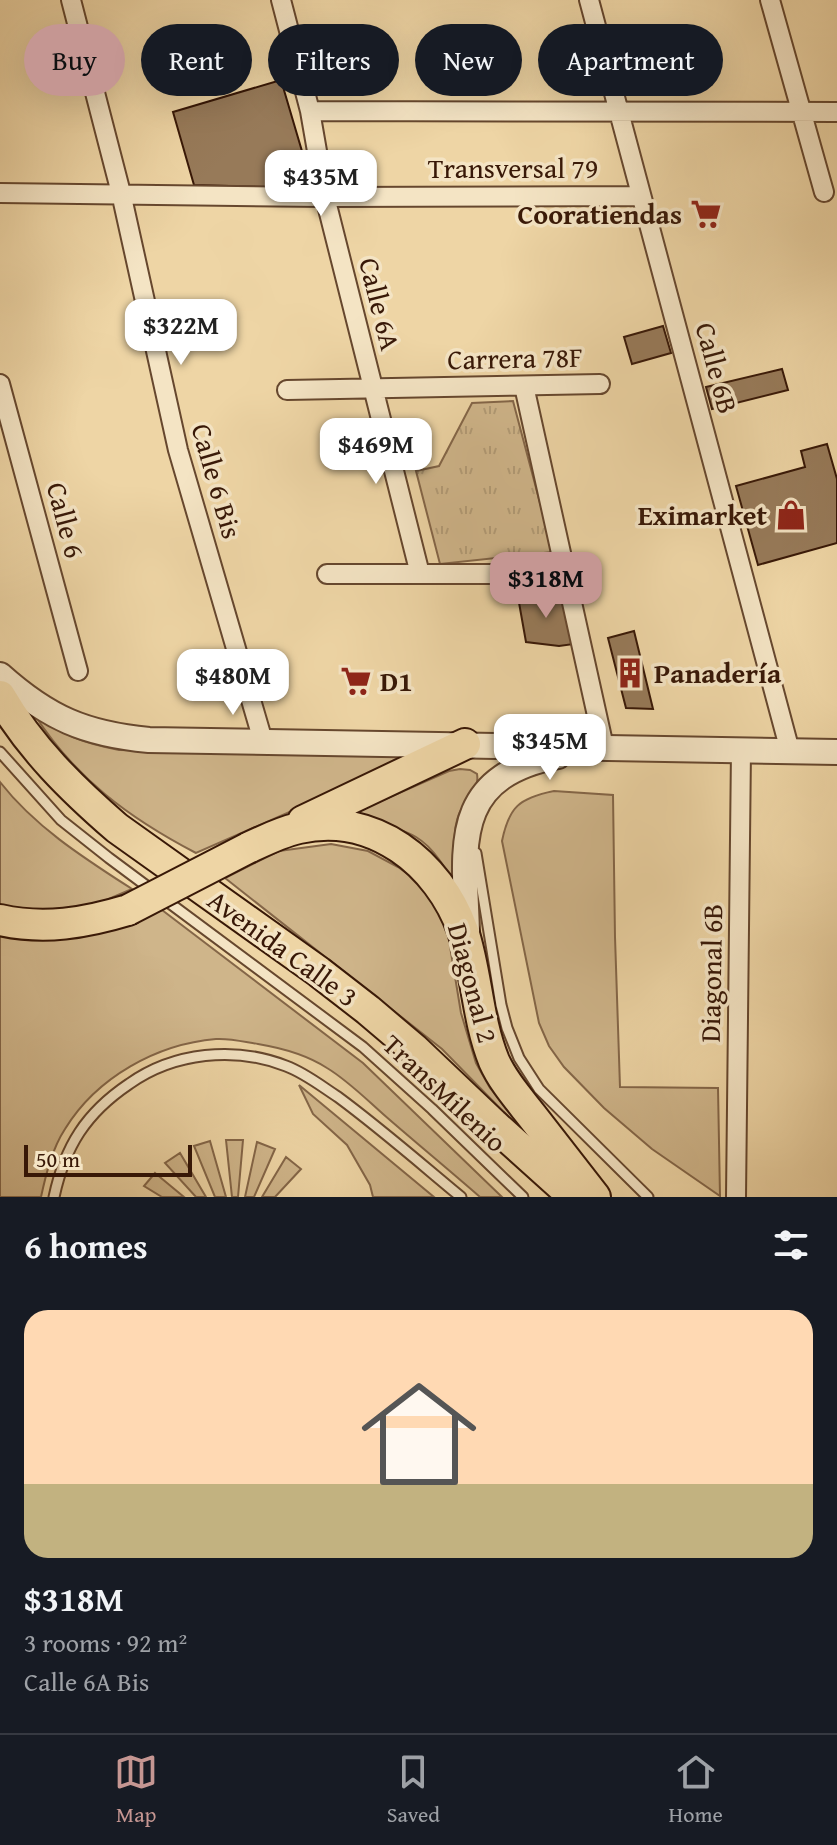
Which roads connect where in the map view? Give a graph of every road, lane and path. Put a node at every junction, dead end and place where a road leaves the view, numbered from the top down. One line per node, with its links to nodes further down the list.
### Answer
1 (71, 0): 11 (street, Calle 6 Bis)
2 (281, 0): 5 (street, Calle 6A)
3 (589, 0): 6 (street, Calle 6B)
4 (770, 0): 7 (street)
5 (310, 111): 6 (street); 13 (street, Calle 6A)
6 (619, 112): 7 (street); 12 (street, Calle 6B)
7 (802, 112): 8 (street); 9 (street)
8 (837, 112)
9 (824, 192)
10 (0, 193): 11 (street, Transversal 79)
11 (121, 193): 13 (street, Transversal 79); 25 (street, Calle 6 Bis)
12 (641, 196): 13 (street, Transversal 79); 29 (street, Calle 6B)
13 (325, 197): 17 (street, Calle 6A)
14 (0, 384): 22 (street, Calle 6)
15 (600, 384): 16 (street, Carrera 78F)
16 (524, 386): 17 (street, Carrera 78F); 21 (street)
17 (372, 388): 18 (street, Carrera 78F); 20 (street, Calle 6A)
18 (287, 390)
19 (327, 574): 20 (street)
20 (420, 574): 21 (street)
21 (565, 574): 27 (street)
22 (78, 671)
23 (0, 675): 25 (street)
24 (0, 696): 39 (main road, Avenida Calle 3)
25 (263, 741): 26 (street)
26 (465, 744): 27 (street); 33 (main road)
27 (604, 747): 28 (street); 32 (street)
28 (741, 750): 29 (street); 42 (street, Diagonal 6B)
29 (790, 751): 31 (street)
30 (0, 752): 38 (lane, TransMilenio)
31 (837, 752)
32 (482, 797): 35 (street); 41 (lane)
33 (276, 834): 34 (main road, Diagonal 2, bridge); 35 (main road, Diagonal 2)
34 (0, 920)
35 (468, 947): 40 (main road, Diagonal 2)
36 (54, 1197): 37 (lane)
37 (461, 1197)
38 (523, 1197)
39 (574, 1197)
40 (595, 1197)
41 (648, 1197)
42 (736, 1197)

